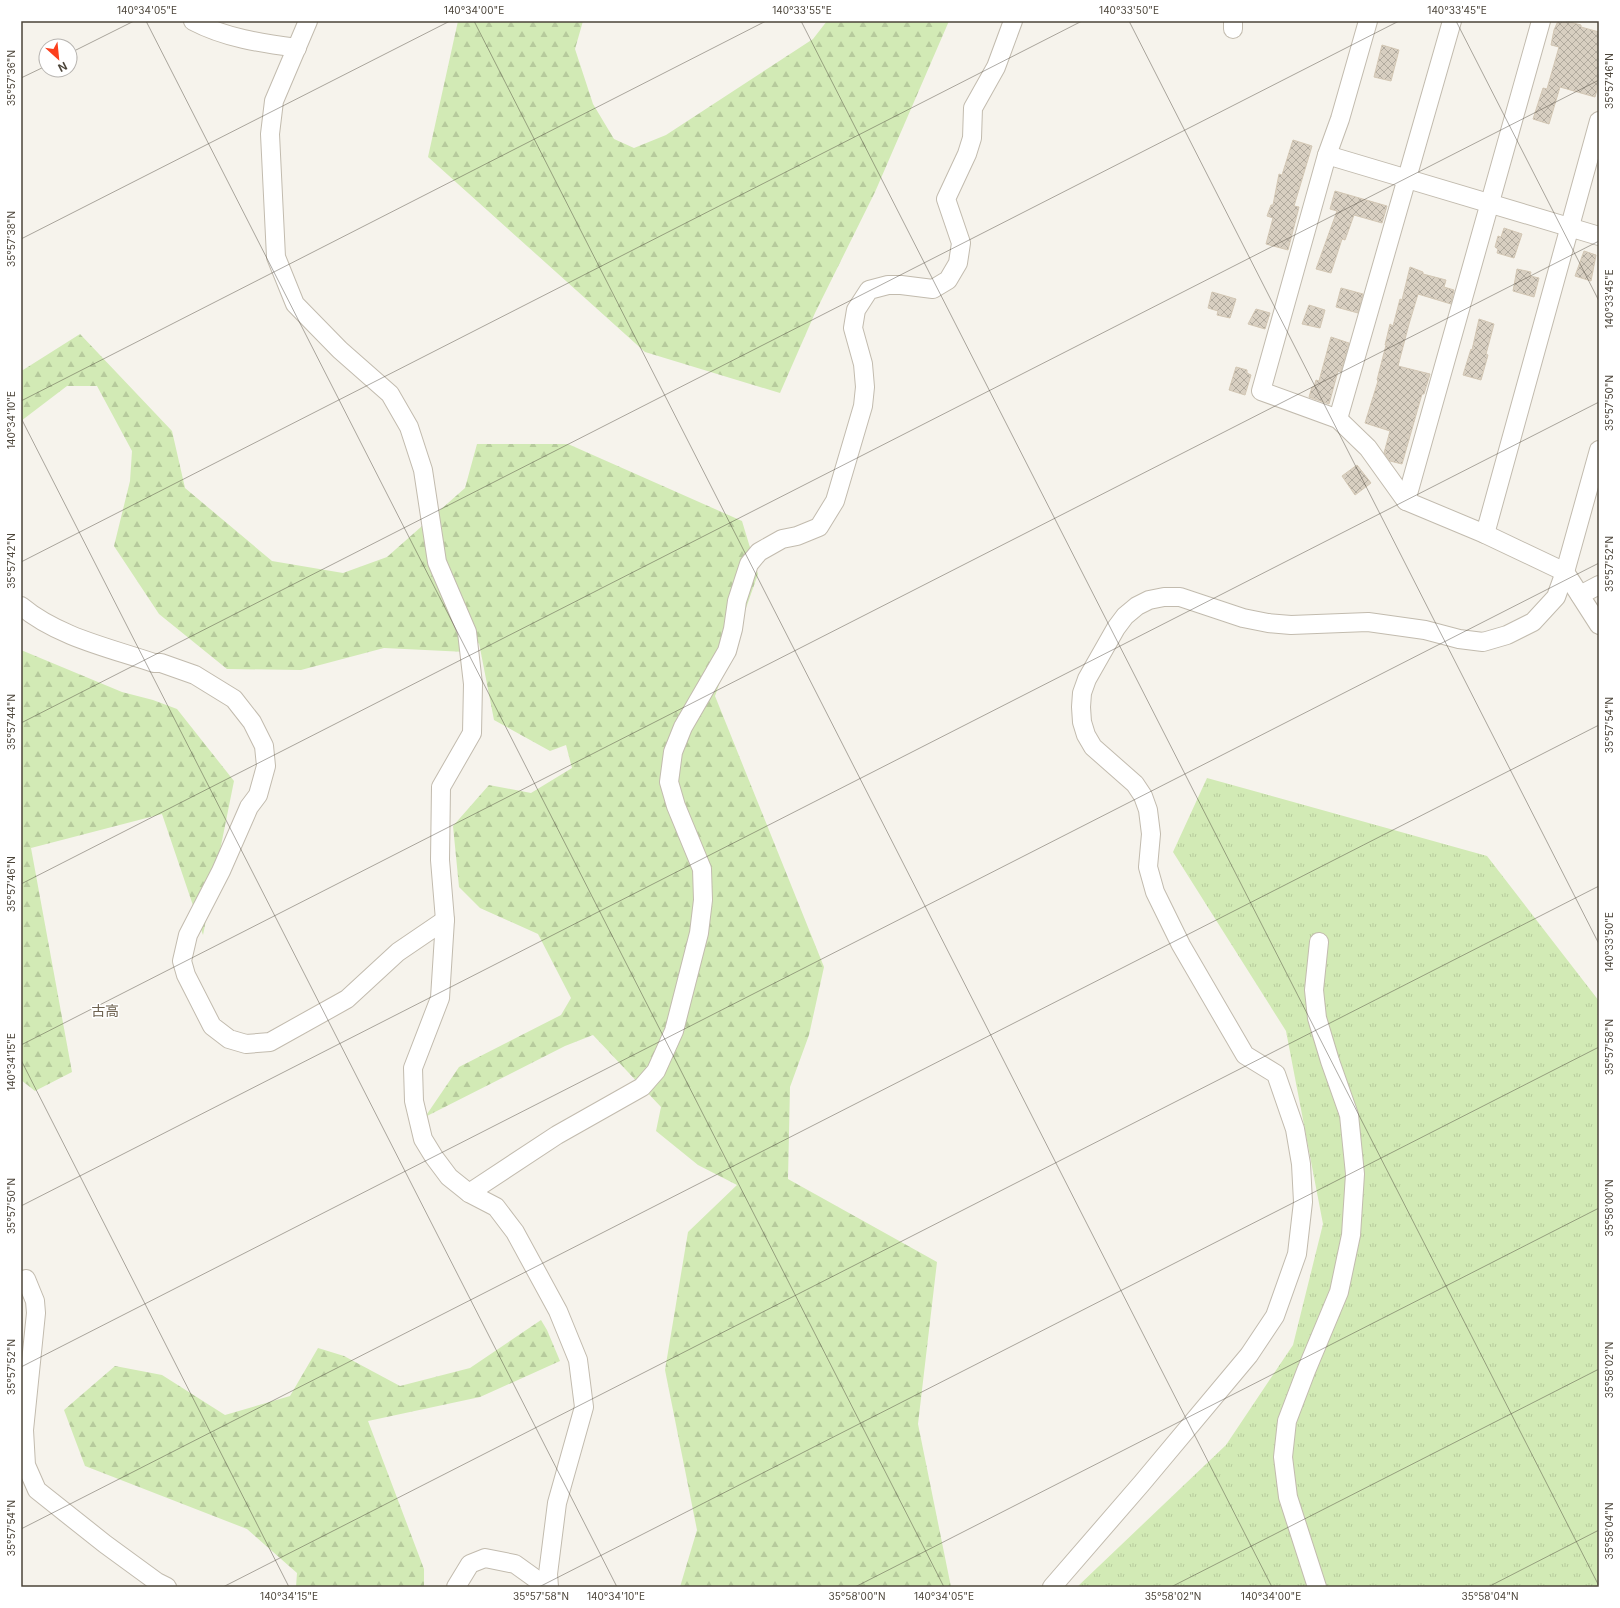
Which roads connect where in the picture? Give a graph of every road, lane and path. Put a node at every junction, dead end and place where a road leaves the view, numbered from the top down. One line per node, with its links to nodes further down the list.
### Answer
1 (193, 21): 7 (street)
2 (308, 21): 7 (street)
3 (1013, 21): 26 (street)
4 (1368, 21): 9 (street)
5 (1452, 21): 10 (street)
6 (1541, 21): 11 (street)
7 (297, 48): 24 (street)
8 (1599, 120): 12 (street)
9 (1327, 155): 10 (street); 14 (street)
10 (1407, 180): 11 (street); 14 (street)
11 (1491, 204): 12 (street); 17 (street)
12 (1570, 227): 13 (street); 18 (street)
13 (1599, 236)
14 (1338, 419): 17 (street)
15 (1599, 450): 16 (street)
16 (1595, 478): 19 (street)
17 (1406, 500): 18 (street)
18 (1485, 534): 19 (street)
19 (1565, 572): 21 (street); 31 (street)
20 (1599, 586): 21 (street)
21 (1580, 595): 23 (street)
22 (21, 606): 24 (street)
23 (1599, 625)
24 (445, 920): 26 (street)
25 (1319, 942): 32 (street)
26 (469, 1193): 30 (street)
27 (21, 1281): 28 (street)
28 (167, 1587)
29 (456, 1587): 30 (street)
30 (548, 1587)
31 (1052, 1587)
32 (1317, 1587)

